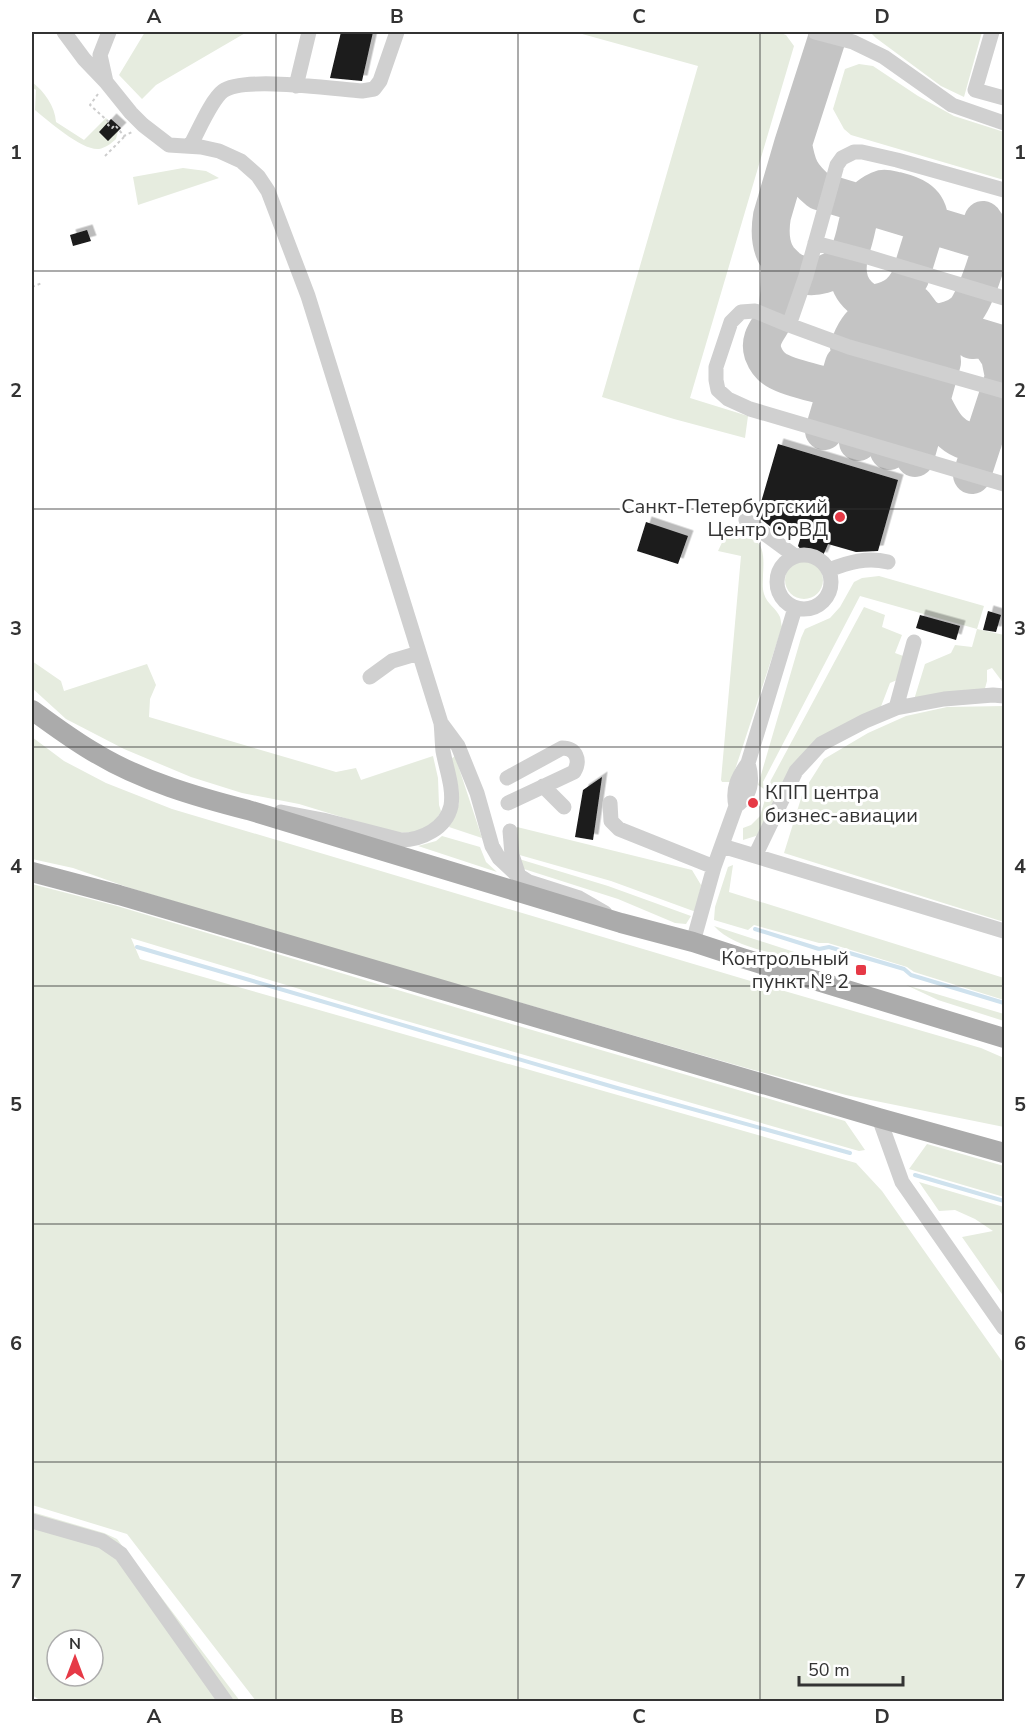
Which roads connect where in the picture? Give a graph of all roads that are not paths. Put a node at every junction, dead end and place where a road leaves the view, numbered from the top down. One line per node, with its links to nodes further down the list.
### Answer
1 (64, 32): 7 (street)
2 (109, 32): 7 (street)
3 (309, 32): 8 (street)
4 (397, 32): 8 (street)
5 (815, 32): 10 (street)
6 (992, 32): 9 (street)
7 (106, 82): 11 (street)
8 (296, 86): 11 (street)
9 (1005, 98)
10 (1005, 123)
11 (190, 146): 24 (street)
12 (1005, 190): 13 (street)
13 (815, 243): 14 (street); 15 (street)
14 (1005, 298)
15 (789, 325): 16 (street); 17 (street)
16 (1005, 391)
17 (1005, 484)
18 (746, 520): 19 (street)
19 (795, 556): 21 (street); 22 (street)
20 (888, 562): 21 (street)
21 (829, 570): 22 (street)
22 (795, 608): 39 (street)
23 (914, 642): 27 (street)
24 (419, 653): 25 (street); 29 (street)
25 (370, 677)
26 (1005, 696): 27 (street)
27 (896, 708): 40 (street)
28 (32, 711): 37 (main road)
29 (441, 723): 30 (street); 31 (street)
30 (465, 744): 31 (street); 43 (street)
31 (443, 750): 37 (street)
32 (507, 778): 33 (street)
33 (543, 786): 34 (street); 36 (street)
34 (508, 802)
35 (609, 803): 41 (street)
36 (564, 807)
37 (248, 810): 44 (main road)
38 (510, 831): 43 (street)
39 (722, 846): 40 (street); 41 (street)
40 (755, 856): 45 (street)
41 (714, 867): 46 (street)
42 (32, 872): 50 (main road)
43 (519, 876): 44 (street)
44 (621, 923): 46 (main road)
45 (1005, 931)
46 (693, 942): 47 (main road)
47 (940, 1018): 48 (main road); 49 (main road)
48 (1005, 1038)
49 (1005, 1047)
50 (879, 1118): 51 (main road); 52 (street)
51 (1005, 1153)
52 (1005, 1328)
53 (32, 1521): 54 (street)
54 (226, 1701)

